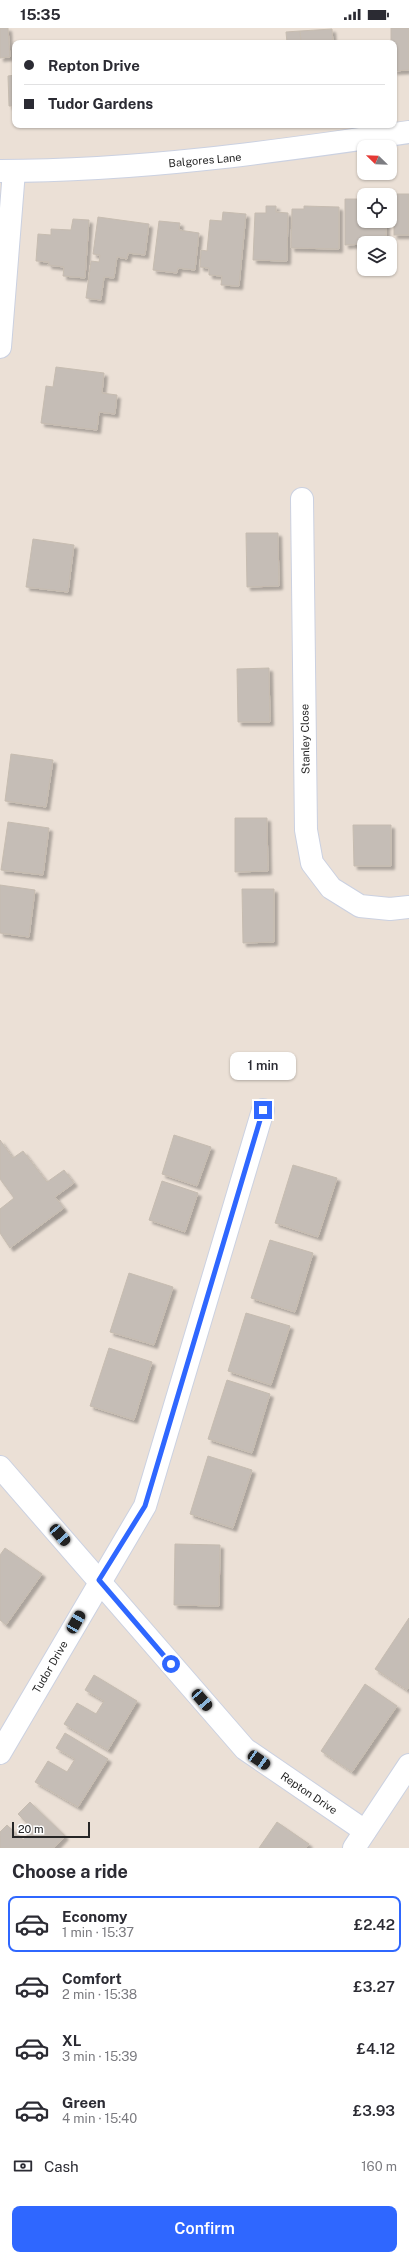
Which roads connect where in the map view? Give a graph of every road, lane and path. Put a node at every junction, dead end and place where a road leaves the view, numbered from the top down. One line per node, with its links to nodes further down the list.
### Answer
1 (409, 132): 2 (street, Balgores Lane)
2 (7, 171): 3 (street)
3 (0, 347)
4 (302, 499): 5 (street, Stanley Close)
5 (409, 907)
6 (263, 1110): 8 (street, Tudor Drive)
7 (0, 1467): 8 (street, Repton Drive)
8 (99, 1580): 9 (street, Tudor Drive); 11 (street, Repton Drive)
9 (0, 1753)
10 (409, 1765): 11 (street)
11 (360, 1839)

